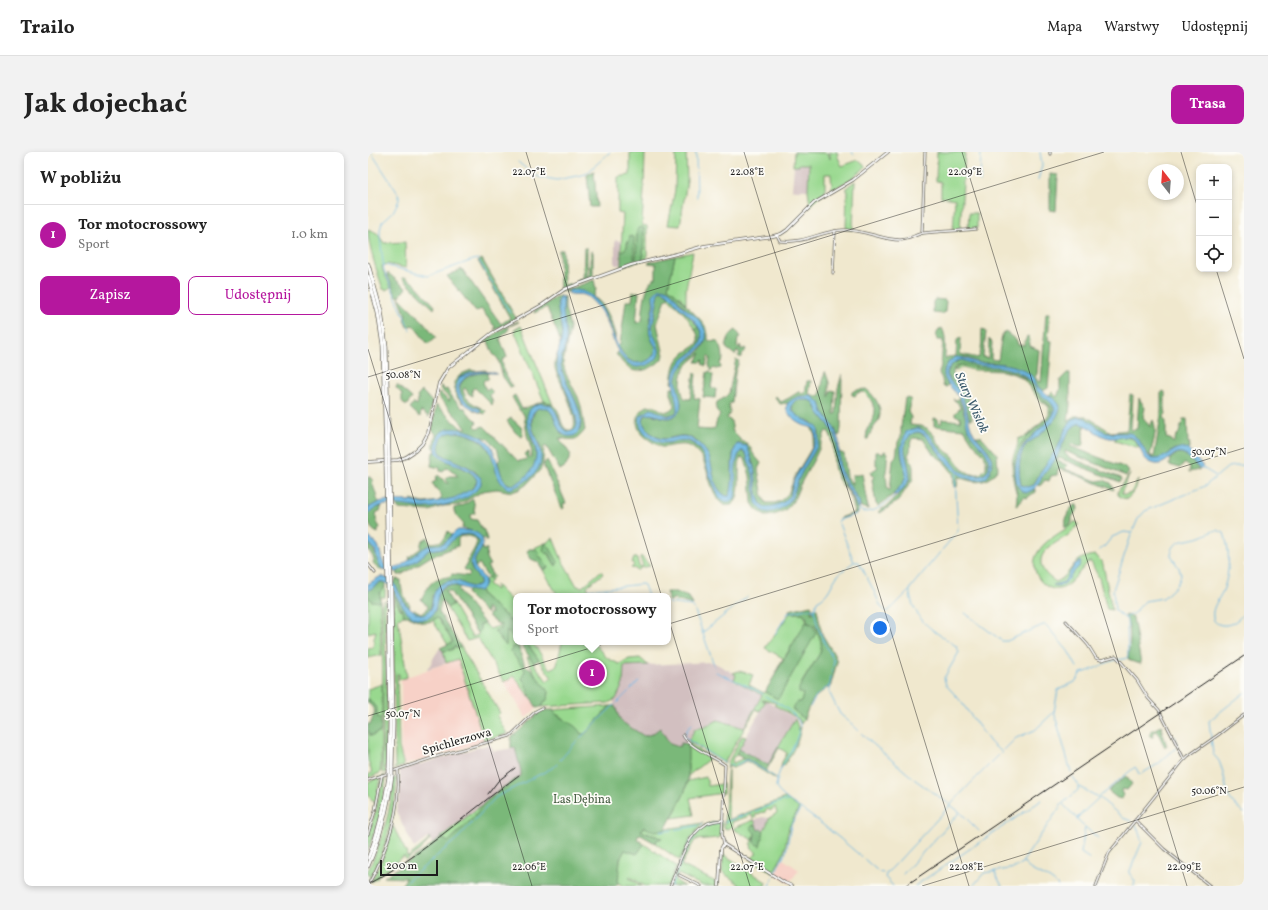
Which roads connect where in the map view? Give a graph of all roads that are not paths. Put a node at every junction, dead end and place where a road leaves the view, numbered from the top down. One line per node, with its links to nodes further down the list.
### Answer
1 (888, 152): 6 (street)
2 (925, 152): 5 (street)
3 (976, 229): 5 (street)
4 (835, 231): 5 (street); 6 (street); 8 (street)
5 (922, 233)
6 (777, 236): 11 (street)
7 (368, 264): 10 (main road)
8 (833, 273)
9 (368, 276): 10 (main road)
10 (387, 458): 21 (main road, bridge)
11 (368, 462)
12 (368, 564): 13 (street)
13 (375, 573)
14 (1066, 621): 18 (street)
15 (542, 708): 19 (street, Spichlerzowa)
16 (1244, 715): 18 (street)
17 (683, 735): 23 (street)
18 (1184, 759): 24 (street)
19 (398, 770): 20 (street, Spichlerzowa); 30 (street)
20 (382, 775): 22 (street, Spichlerzowa); 25 (street)
21 (390, 776): 27 (main road); 28 (main road)
22 (368, 780)
23 (723, 820): 26 (street); 32 (street)
24 (1135, 820): 36 (street); 37 (street)
25 (368, 834)
26 (724, 845): 34 (street); 35 (street)
27 (368, 858)
28 (368, 866)
29 (679, 875): 33 (street)
30 (369, 880): 31 (street)
31 (368, 885)
32 (670, 886)
33 (701, 886)
34 (719, 886)
35 (792, 886)
36 (1096, 886)
37 (1210, 886)

